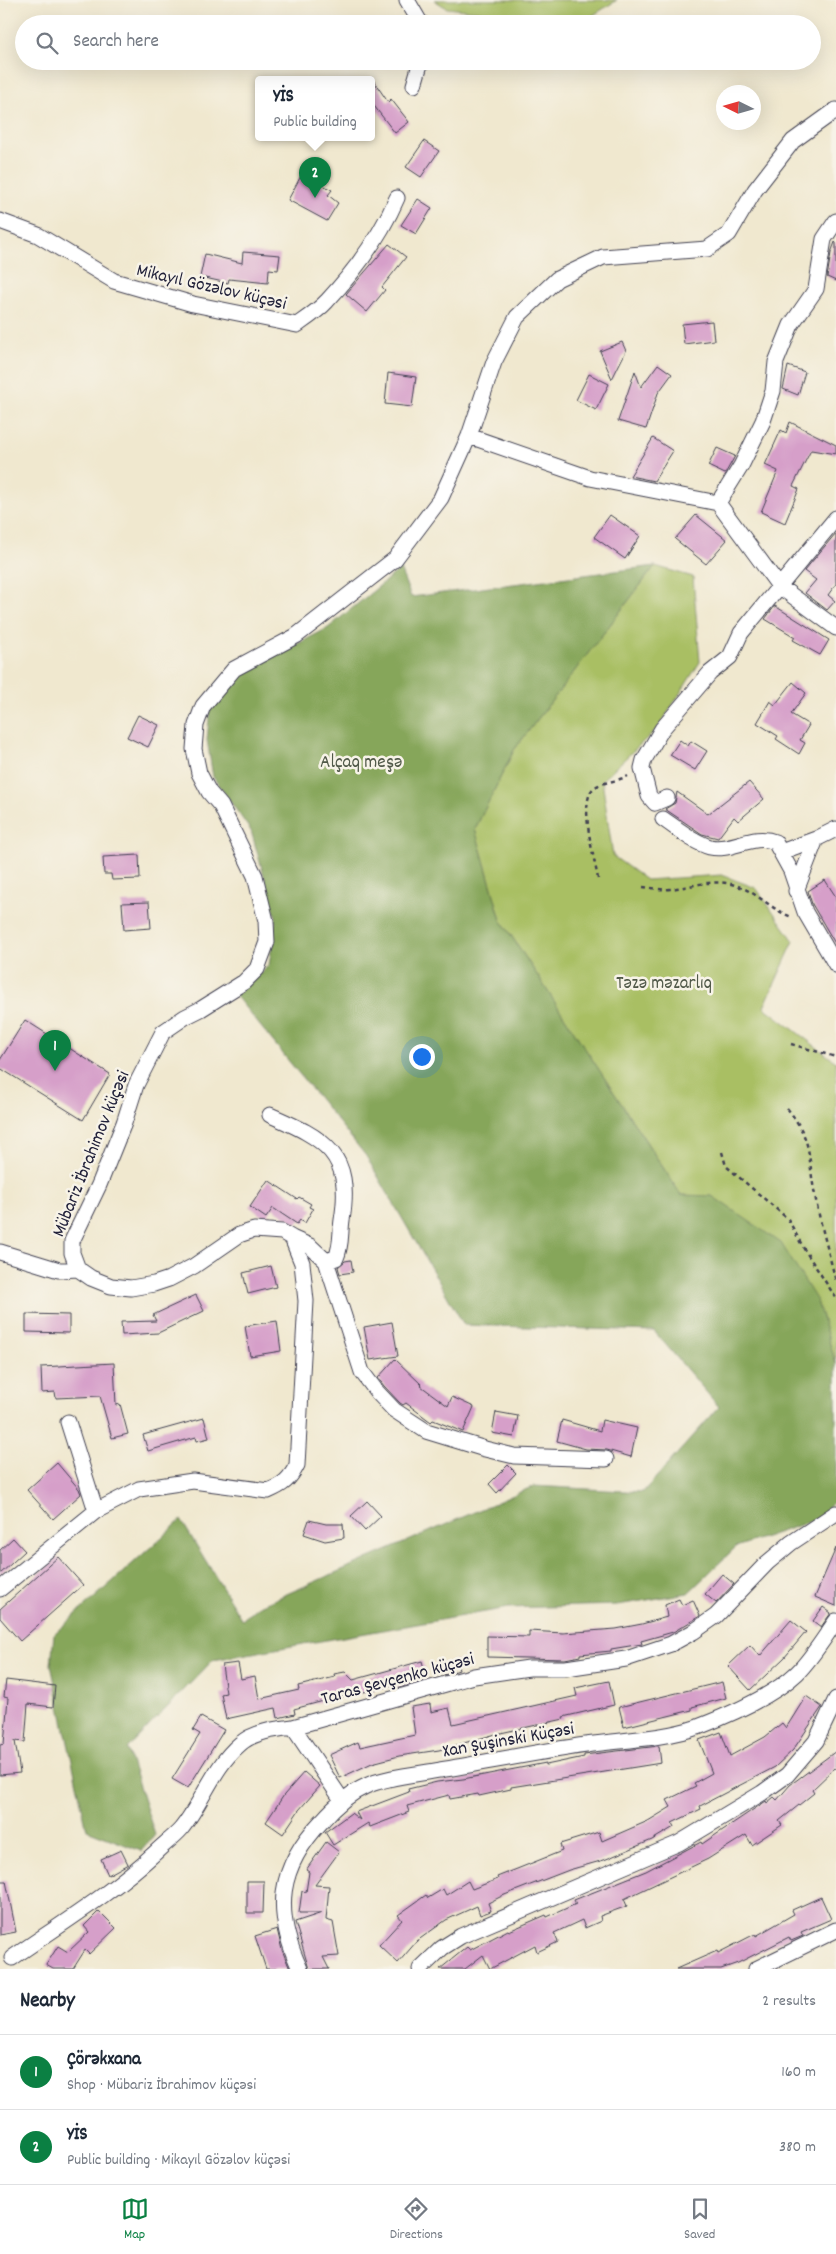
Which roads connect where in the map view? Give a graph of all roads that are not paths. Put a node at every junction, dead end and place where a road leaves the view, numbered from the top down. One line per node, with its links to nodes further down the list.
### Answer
1 (407, 0): 2 (street)
2 (416, 15)
3 (418, 70): 4 (street)
4 (414, 85)
5 (836, 110): 9 (street, Mübariz İbrahimov küçəsi)
6 (397, 198): 7 (street, Mikayıl Gözəlov küçəsi)
7 (0, 221)
8 (836, 221): 10 (street)
9 (469, 436): 10 (street); 25 (street, Mübariz İbrahimov küçəsi)
10 (718, 503): 12 (street)
11 (836, 518): 12 (street)
12 (779, 586): 13 (street); 14 (street)
13 (836, 628)
14 (667, 798)
15 (663, 819): 18 (street)
16 (836, 829): 17 (street)
17 (816, 839): 18 (street); 19 (street)
18 (781, 852): 19 (street)
19 (796, 891): 20 (street)
20 (836, 965)
21 (270, 1115): 24 (street)
22 (292, 1238): 24 (street); 25 (street); 28 (street)
23 (0, 1252): 25 (street)
24 (326, 1261): 27 (street)
25 (78, 1269)
26 (68, 1422): 28 (street)
27 (606, 1458)
28 (96, 1511): 30 (street)
29 (836, 1513): 33 (street, Taras Şevçenko küçəsi)
30 (0, 1589)
31 (836, 1621): 34 (street, Xan Şuşinski Küçəsi)
32 (836, 1699): 38 (street)
33 (293, 1727): 34 (street); 36 (street, Taras Şevçenko küçəsi)
34 (342, 1800): 37 (street, Xan Şuşinski Küçəsi)
35 (836, 1930): 39 (street)
36 (12, 1958)
37 (300, 1969)
38 (420, 1969)
39 (756, 1969)

